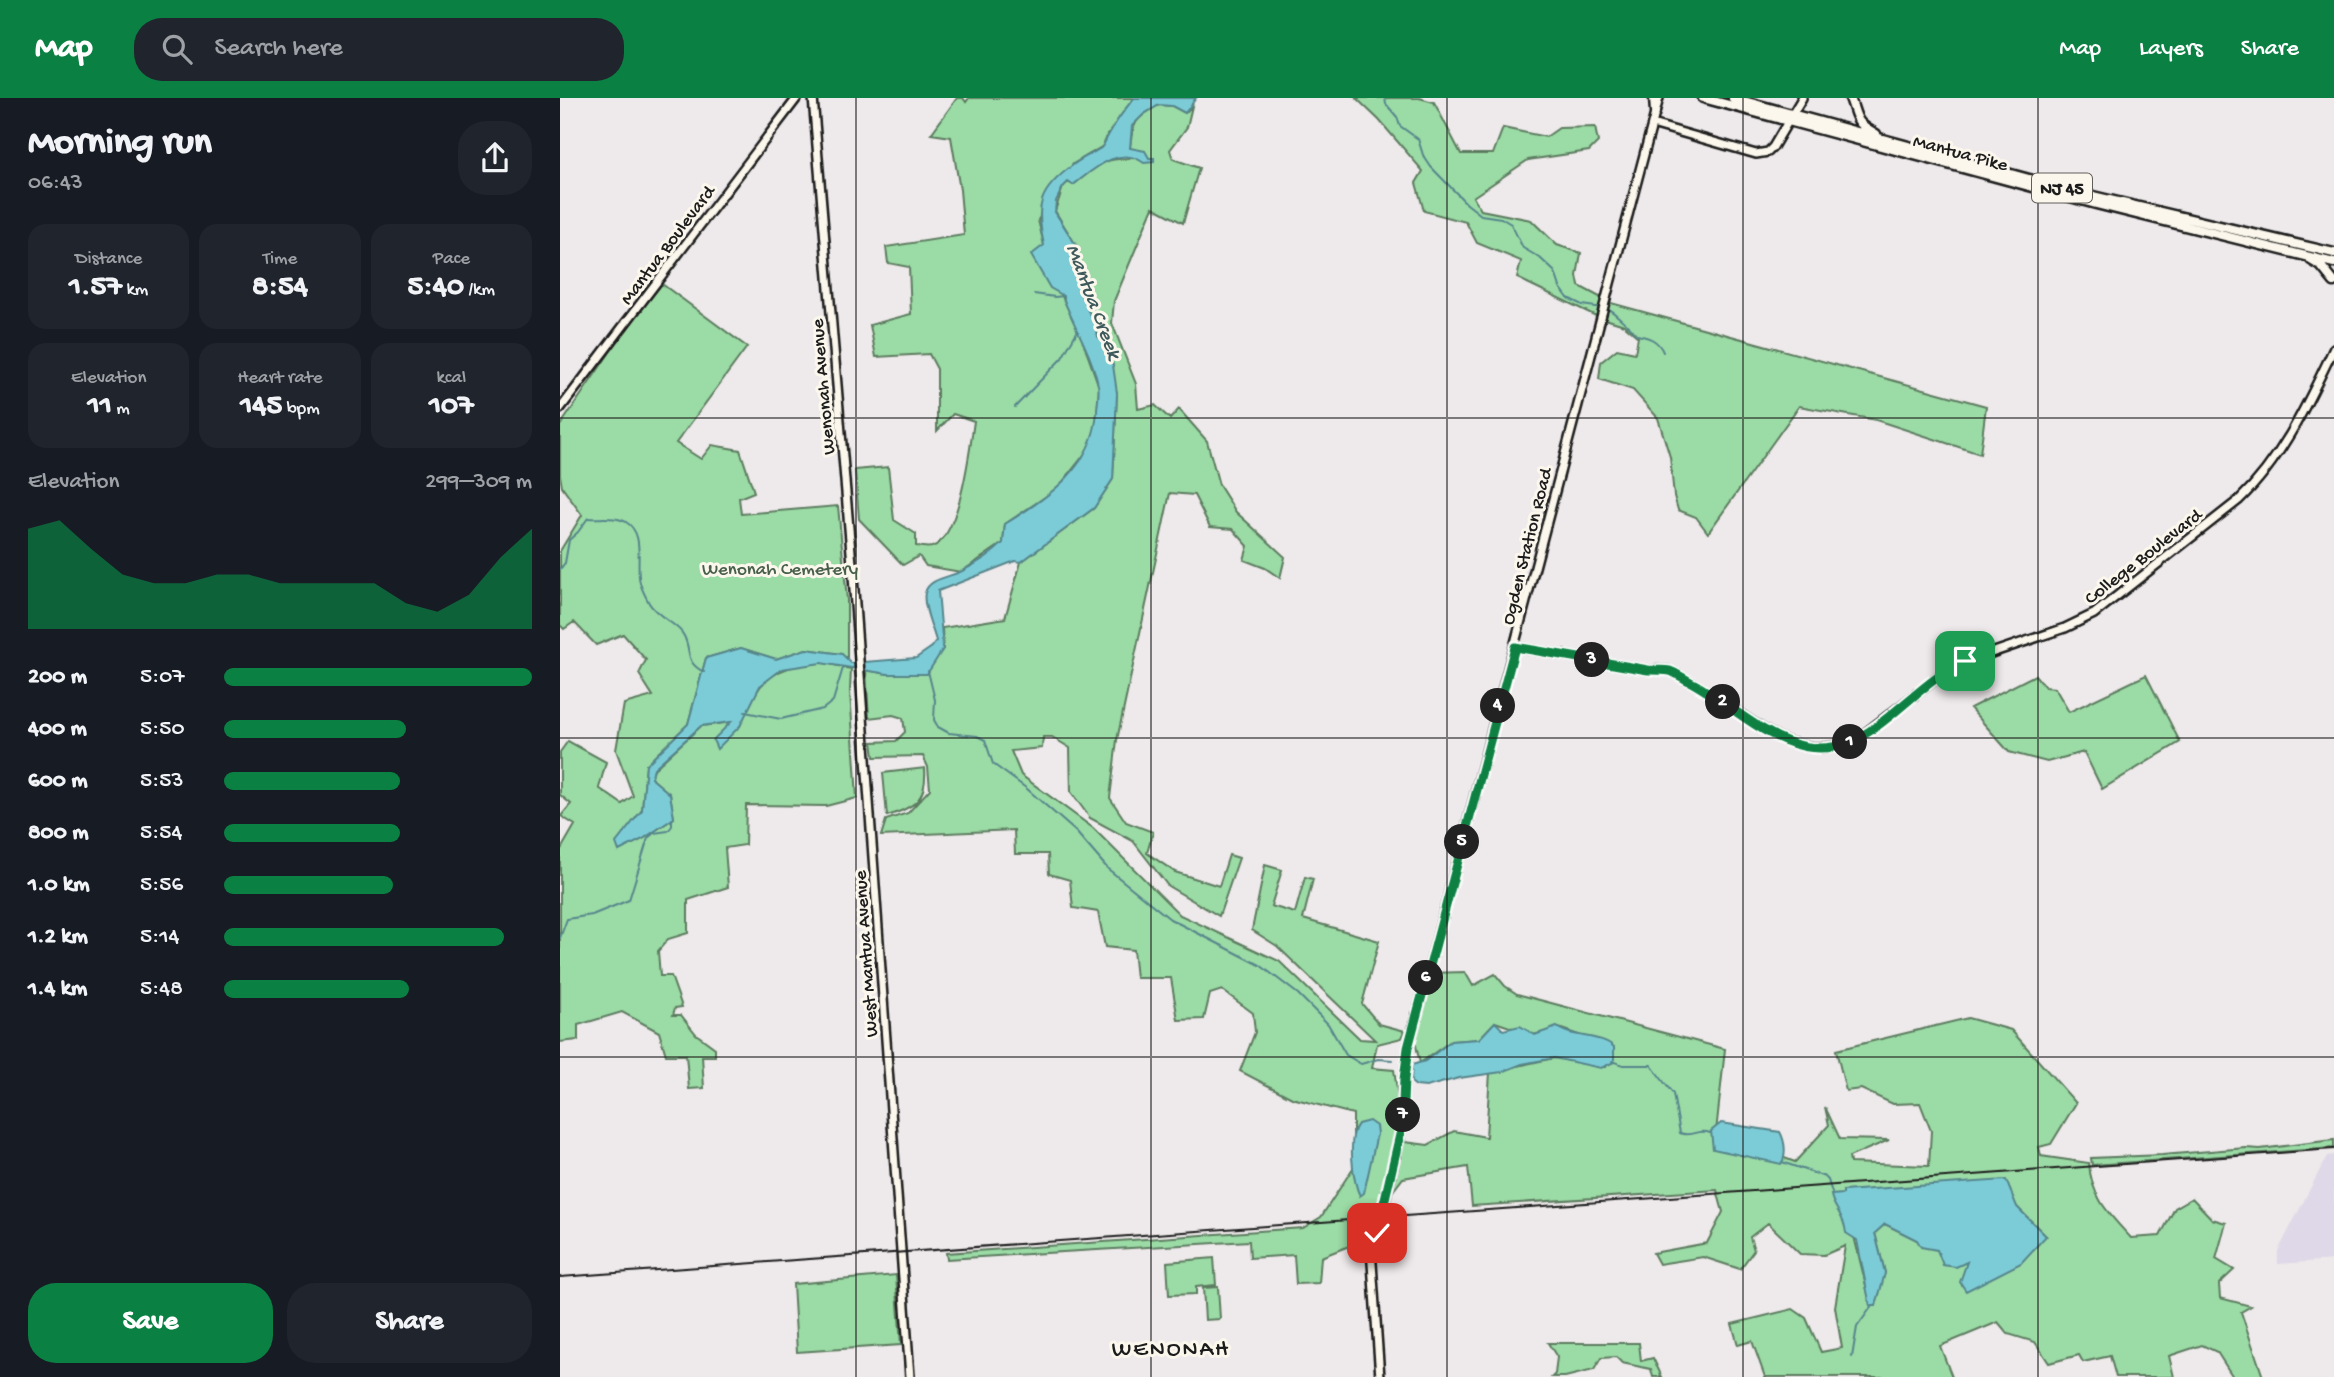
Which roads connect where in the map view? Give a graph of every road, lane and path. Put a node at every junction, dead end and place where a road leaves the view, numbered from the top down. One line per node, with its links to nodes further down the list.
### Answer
1 (797, 98): 18 (street, Mantua Boulevard)
2 (813, 98): 20 (street, Wenonah Avenue)
3 (1654, 98): 9 (main road)
4 (1659, 98): 9 (street, Ogden Station Road)
5 (1703, 98): 10 (main road, Mantua Pike / NJ 45)
6 (1733, 98): 10 (main road, Mantua Pike / NJ 45)
7 (1802, 98): 10 (street)
8 (1850, 98): 12 (main road)
9 (1655, 113): 11 (street, Ogden Station Road)
10 (1791, 117): 11 (street); 12 (main road, Mantua Pike / NJ 45); 13 (main road, Mantua Pike / NJ 45)
11 (1652, 124): 19 (street, Ogden Station Road)
12 (1884, 139): 14 (main road, Mantua Pike / NJ 45)
13 (2282, 250): 15 (main road, Mantua Pike / NJ 45); 16 (main road)
14 (2334, 253)
15 (2334, 263)
16 (2334, 282)
17 (2334, 348): 19 (street, College Boulevard)
18 (560, 409)
19 (1515, 647): 22 (street, Ogden Station Road)
20 (859, 673): 21 (street, West Mantua Avenue)
21 (910, 1377)
22 (1381, 1377)

